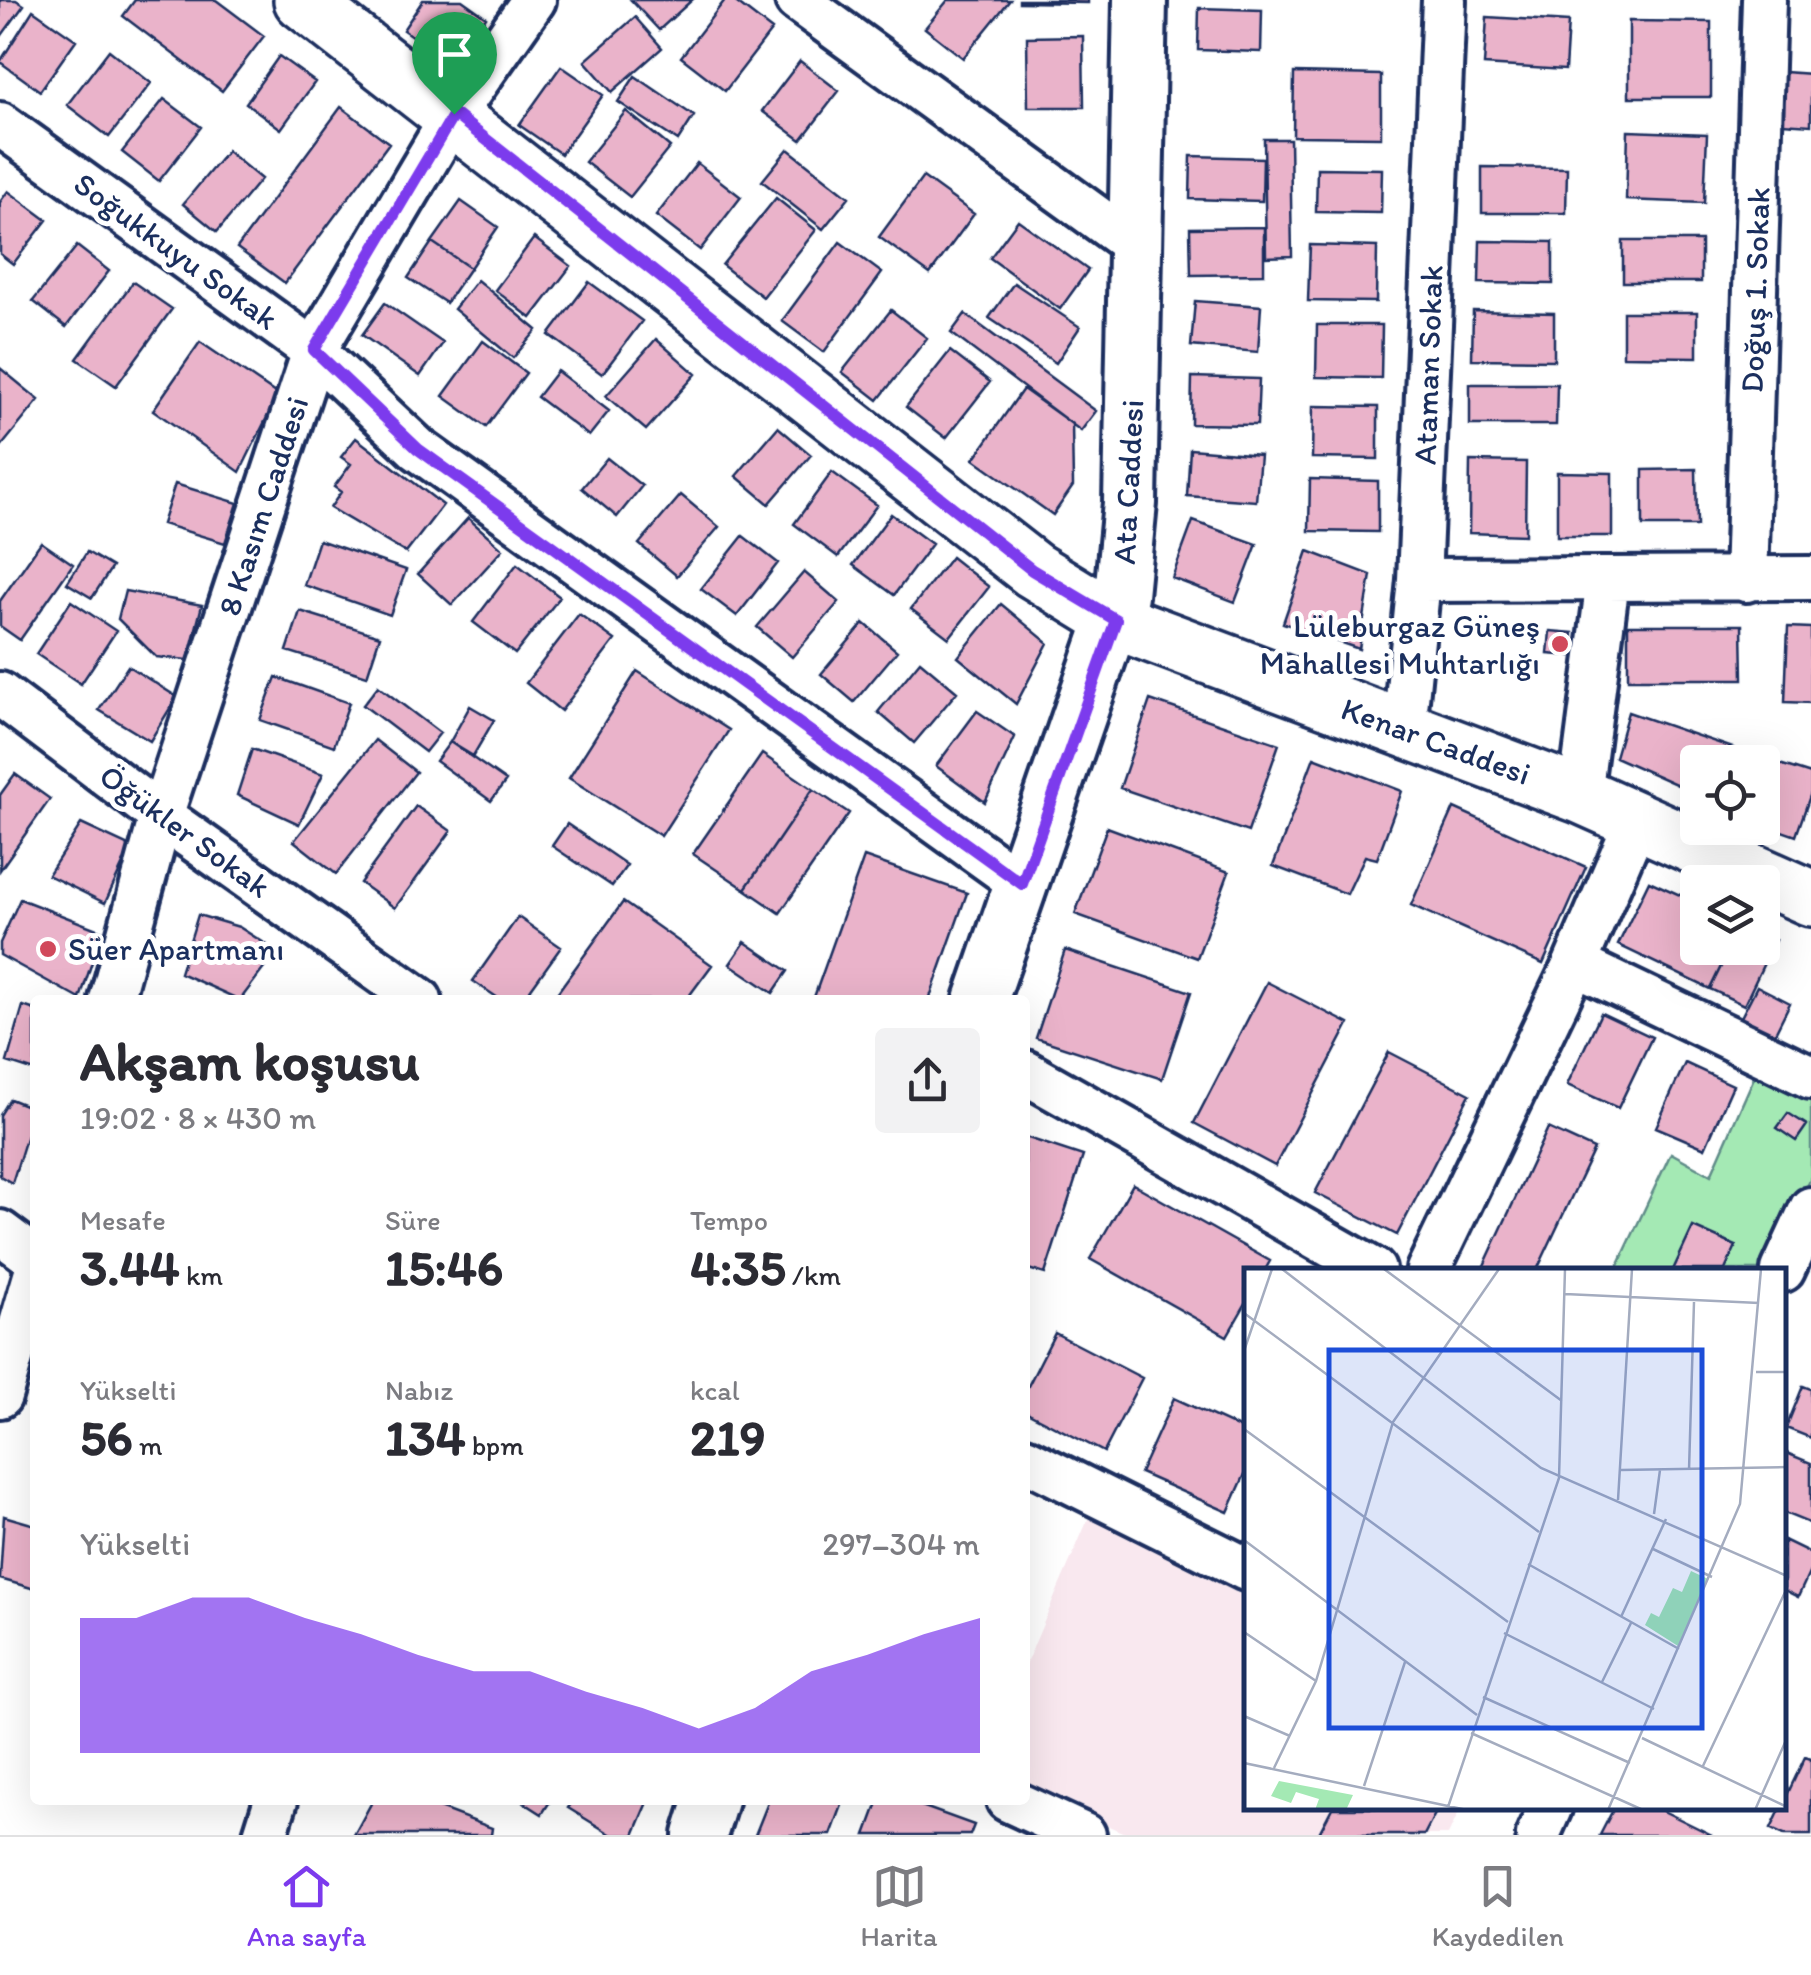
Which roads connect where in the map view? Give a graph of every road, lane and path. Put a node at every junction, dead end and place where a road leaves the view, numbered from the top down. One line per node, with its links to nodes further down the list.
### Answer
1 (302, 0): 7 (main road, Kenar Caddesi)
2 (534, 0): 7 (street, 8 Kasım Caddesi)
3 (797, 0): 9 (street)
4 (1140, 0): 9 (street, Ata Caddesi)
5 (1444, 0): 12 (street, Ataman Sokak)
6 (1764, 0): 14 (street, Doğuş 1. Sokak)
7 (454, 114): 10 (street, 8 Kasım Caddesi); 15 (main road, Kenar Caddesi)
8 (0, 124): 10 (street, Soğukkuyu Sokak)
9 (1134, 245): 15 (street, Ata Caddesi)
10 (314, 350): 19 (street, 8 Kasım Caddesi); 21 (street, Soğukkuyu Sokak)
11 (1811, 578): 14 (street)
12 (1419, 580): 13 (street); 17 (street, Ataman Sokak)
13 (1608, 580): 14 (street); 18 (street)
14 (1746, 580)
15 (1116, 620): 17 (main road, Kenar Caddesi); 21 (street, Ata Caddesi)
16 (0, 694): 19 (street, Öğükler Sokak)
17 (1404, 729): 18 (main road, Kenar Caddesi)
18 (1580, 795): 20 (main road, Kenar Caddesi)
19 (161, 816): 24 (street, 8 Kasım Caddesi); 25 (street, Öğükler Sokak)
20 (1636, 822): 22 (main road, Kenar Caddesi); 23 (street)
21 (1022, 884): 26 (street, Ata Caddesi)
22 (1811, 898)
23 (1575, 964): 28 (street); 33 (street)
24 (112, 995)
25 (413, 995)
26 (983, 995)
27 (1030, 1075): 32 (street)
28 (1811, 1076)
29 (1811, 1209): 34 (street)
30 (0, 1232): 31 (street)
31 (30, 1254)
32 (1370, 1268)
33 (1429, 1268)
34 (1784, 1268)
35 (30, 1293): 36 (street)
36 (0, 1396)
37 (1030, 1462): 38 (street)
38 (1244, 1569)
39 (274, 1805): 43 (street)
40 (709, 1805): 44 (street)
41 (1019, 1805): 45 (street)
42 (1549, 1810): 46 (street)
43 (265, 1835)
44 (700, 1835)
45 (1084, 1835)
46 (1538, 1835)

